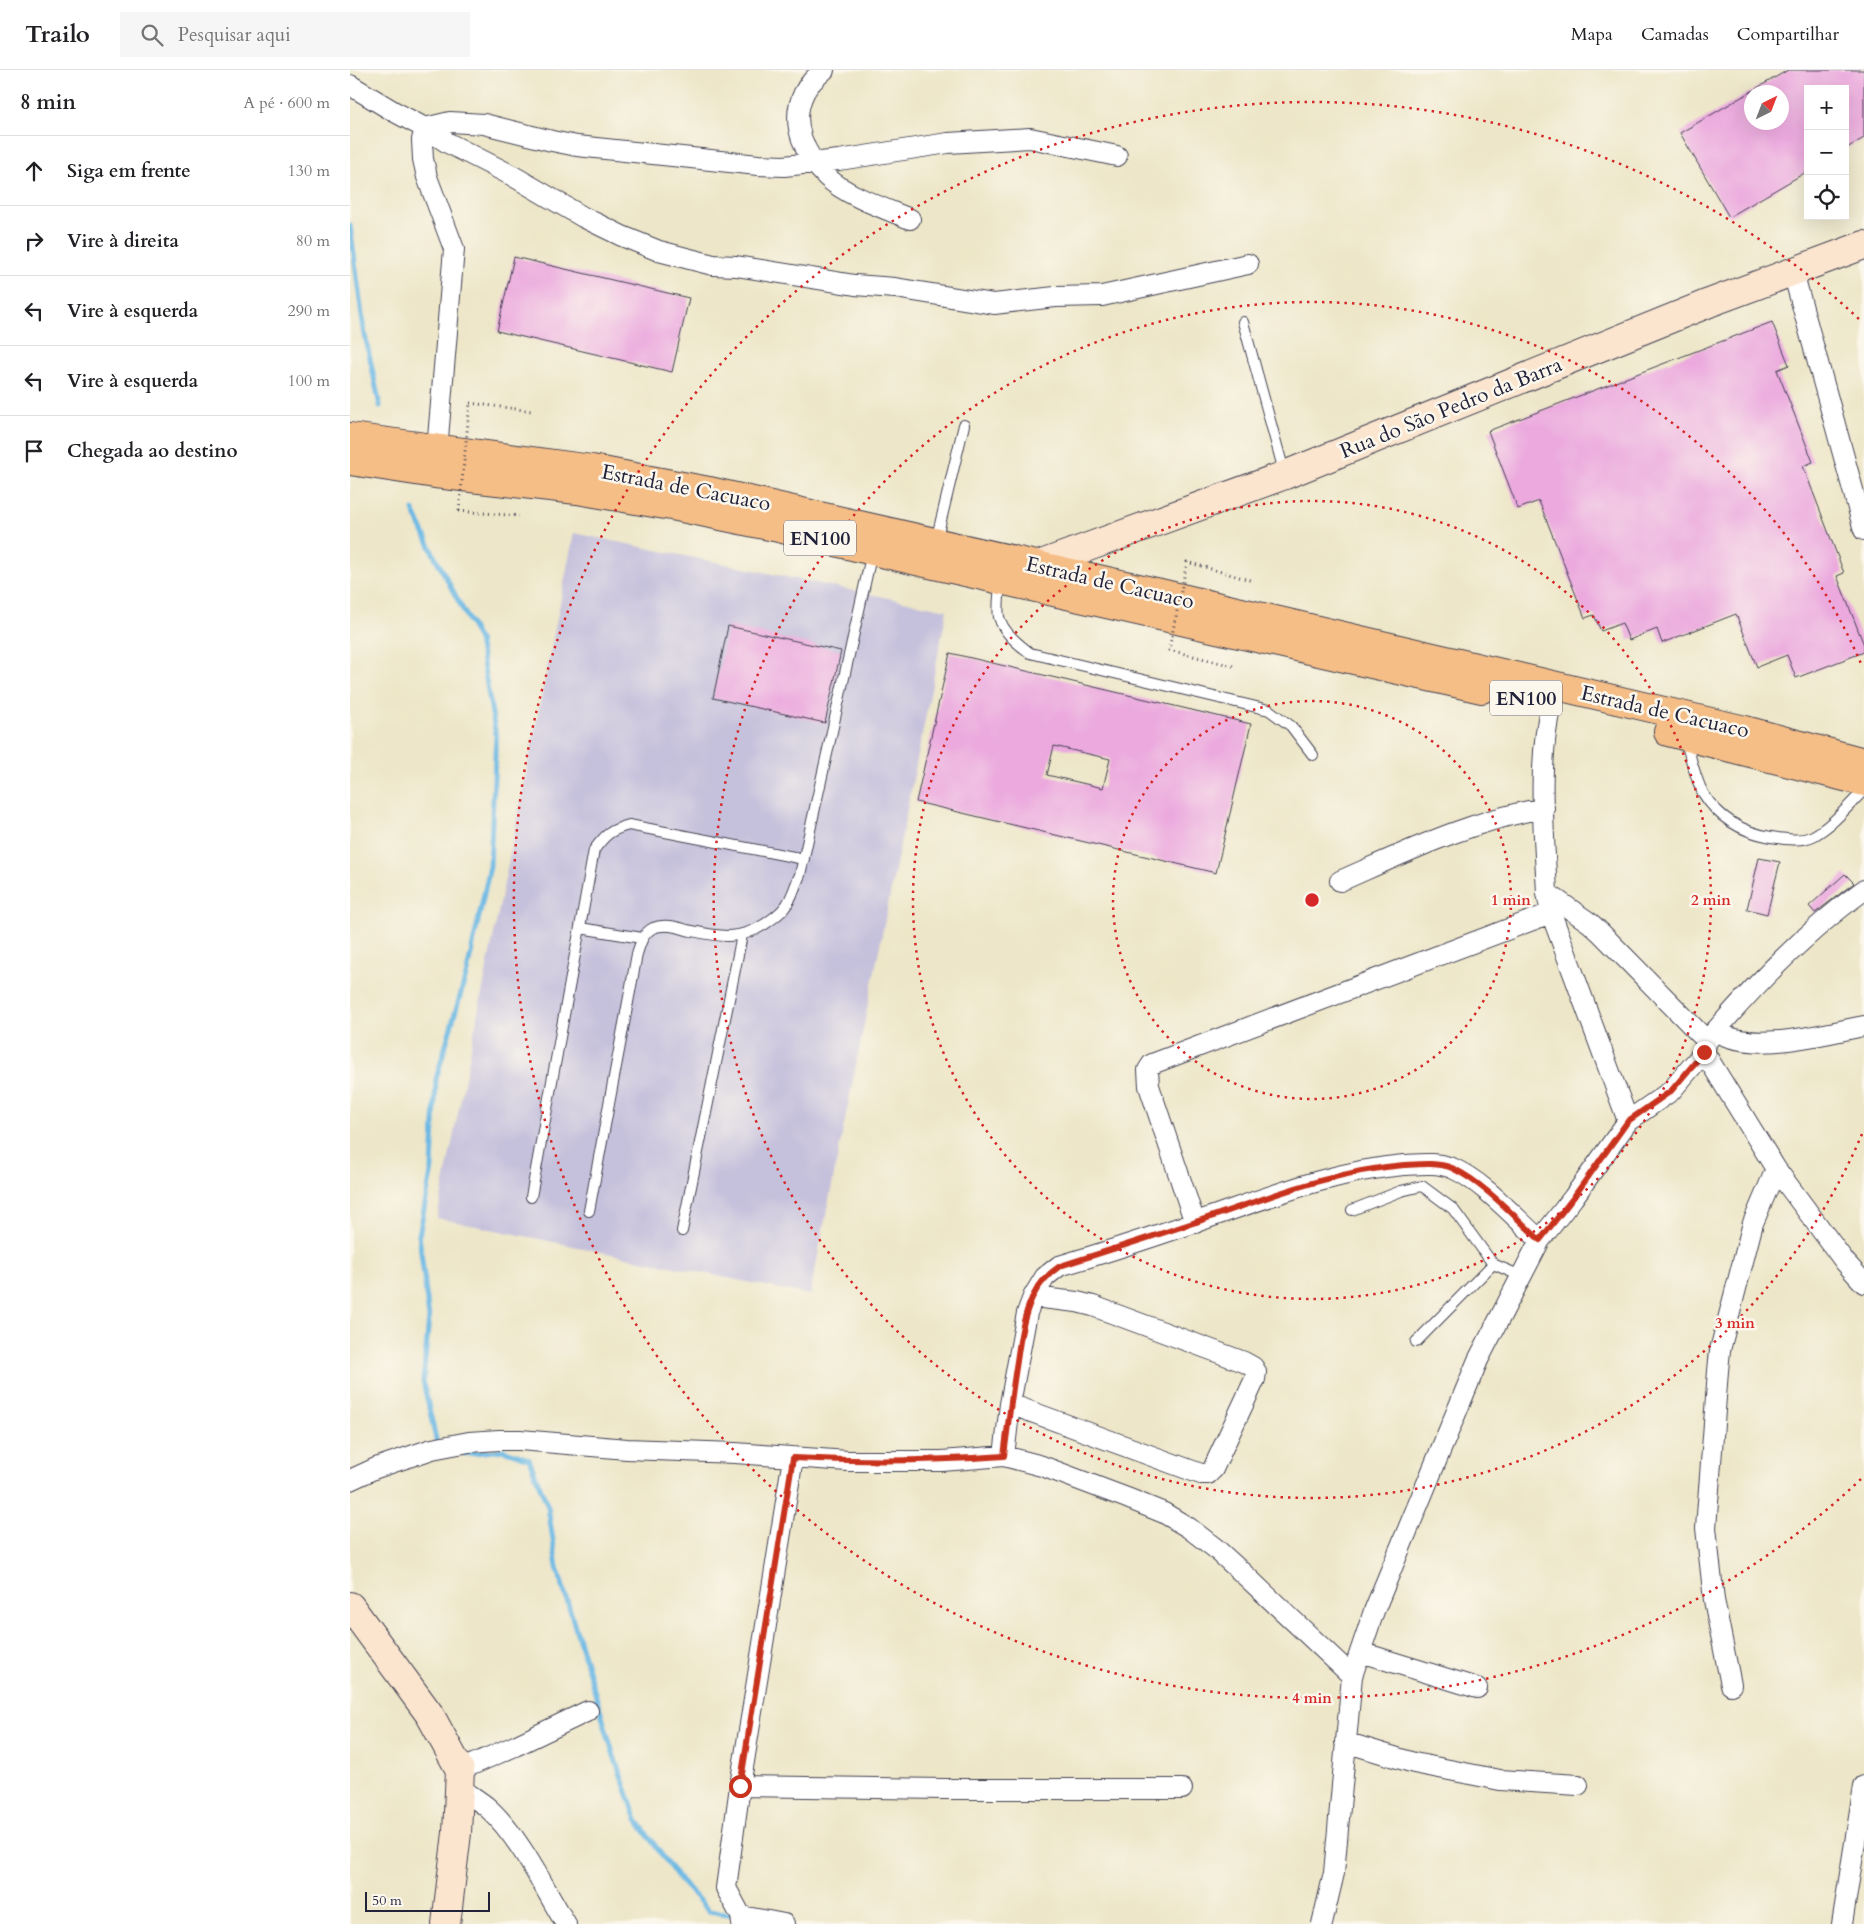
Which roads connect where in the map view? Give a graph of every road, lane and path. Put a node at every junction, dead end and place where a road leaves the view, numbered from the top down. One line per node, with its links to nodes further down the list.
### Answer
1 (824, 70): 5 (street)
2 (350, 85): 3 (street)
3 (425, 128): 5 (street); 8 (street); 14 (street)
4 (1117, 156): 5 (street)
5 (815, 162): 6 (street)
6 (910, 219)
7 (1864, 244): 9 (street, Rua do São Pedro da Barra)
8 (1248, 264)
9 (1793, 272): 16 (street, Rua do São Pedro da Barra); 18 (street)
10 (1243, 322): 16 (lane)
11 (532, 411): 17 (path, bridge)
12 (964, 425): 19 (lane)
13 (350, 437): 14 (main road, Estrada de Cacuaco / EN100)
14 (437, 450): 19 (main road, Estrada de Cacuaco / EN100)
15 (350, 461): 20 (main road, Estrada de Cacuaco / EN100)
16 (1285, 475): 21 (street, Rua do São Pedro da Barra)
17 (520, 516)
18 (1864, 530)
19 (935, 542): 21 (main road, Estrada de Cacuaco / EN100)
20 (872, 551): 22 (main road, Estrada de Cacuaco / EN100); 32 (lane)
21 (1036, 566): 28 (main road, Estrada de Cacuaco / EN100)
22 (1000, 580): 25 (main road, Estrada de Cacuaco / EN100); 27 (lane)
23 (1253, 581): 24 (path, bridge)
24 (1233, 666)
25 (1551, 704): 26 (main road, Estrada de Cacuaco / EN100); 31 (street)
26 (1683, 735): 29 (main road, Estrada de Cacuaco / EN100); 30 (lane)
27 (1313, 755)
28 (1864, 762)
29 (1864, 782)
30 (1864, 790)
31 (1544, 808): 33 (street); 35 (street)
32 (804, 859): 37 (lane); 38 (lane)
33 (1340, 881)
34 (1864, 890): 41 (street)
35 (1547, 893): 36 (street); 41 (street)
36 (1551, 913): 42 (street); 47 (street)
37 (580, 928): 39 (lane); 44 (lane)
38 (742, 936): 39 (lane); 48 (lane)
39 (642, 938): 46 (lane)
40 (1864, 1026): 41 (street)
41 (1709, 1042): 42 (street); 43 (street)
42 (1628, 1121): 49 (street)
43 (1776, 1169): 52 (street); 62 (street)
44 (531, 1197)
45 (1352, 1210): 50 (lane)
46 (589, 1211)
47 (1195, 1222): 49 (street); 53 (street)
48 (682, 1231)
49 (1540, 1240): 51 (street)
50 (1493, 1264): 51 (lane); 54 (lane)
51 (1521, 1276): 60 (street)
52 (1864, 1283)
53 (1033, 1297): 55 (street); 55 (street)
54 (1416, 1342)
55 (1010, 1404): 56 (street)
56 (1004, 1456): 57 (street); 61 (street)
57 (793, 1458): 58 (street); 68 (street)
58 (350, 1480)
59 (350, 1606): 66 (street)
60 (1360, 1652): 61 (street); 63 (street)
61 (1352, 1676): 65 (street)
62 (1731, 1685)
63 (1477, 1688)
64 (588, 1711): 66 (street)
65 (1345, 1742): 67 (street); 75 (street)
66 (460, 1779): 72 (street); 73 (street)
67 (1578, 1785)
68 (740, 1786): 70 (street); 71 (street)
69 (1864, 1786): 76 (street)
70 (1182, 1789)
71 (741, 1920): 74 (street)
72 (446, 1924)
73 (566, 1924)
74 (784, 1924)
75 (1322, 1924)
76 (1842, 1924)

